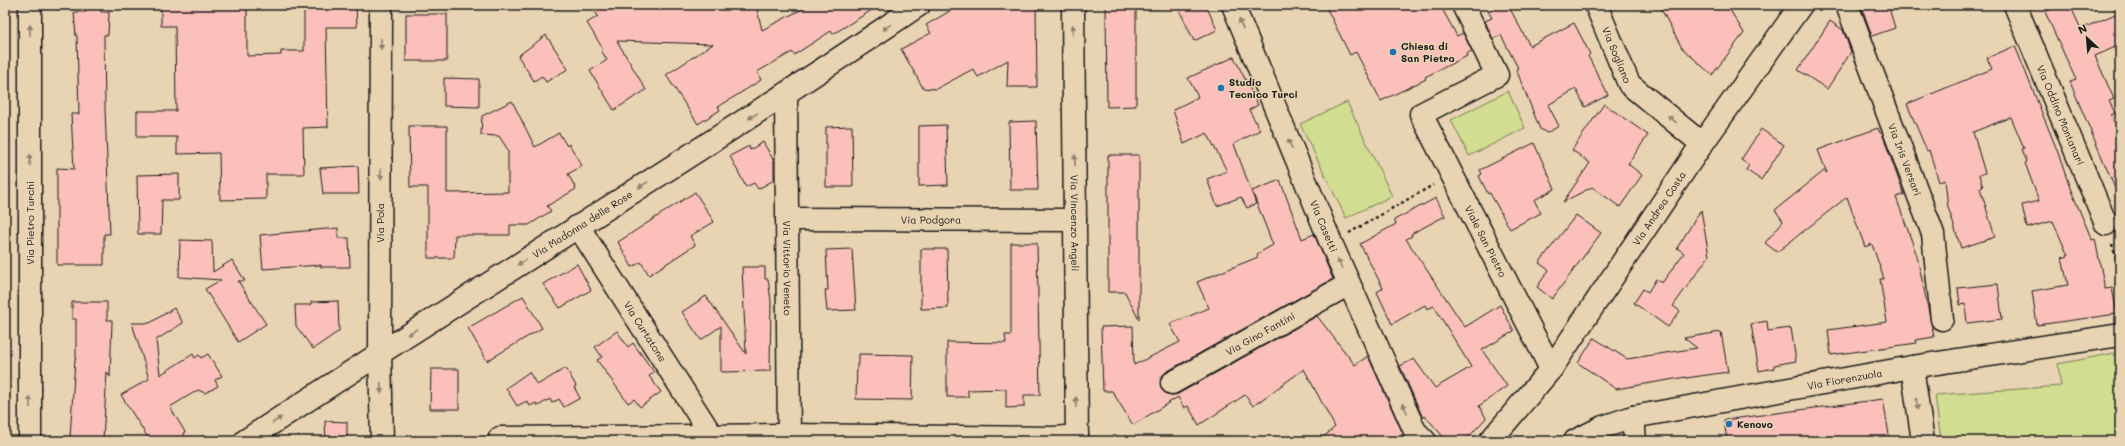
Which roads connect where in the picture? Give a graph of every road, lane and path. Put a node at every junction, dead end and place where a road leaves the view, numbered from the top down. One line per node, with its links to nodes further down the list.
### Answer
1 (30, 5): 33 (street, Via Pietro Turchi, one-way to 1)
2 (381, 5): 23 (street, Via Pola, one-way to 23)
3 (919, 5): 11 (street, Via Madonna delle Rose, one-way to 11)
4 (1073, 5): 15 (street, Via Vincenzo Angeli, one-way to 4)
5 (1233, 5): 18 (street, Via Casetti, one-way to 5)
6 (1463, 5): 13 (street, Viale San Pietro)
7 (1596, 5): 12 (street, Via Sogliano, one-way to 7)
8 (1800, 5): 12 (street, Via Andrea Costa)
9 (1847, 5): 21 (street, Via Iris Versari)
10 (2016, 5): 16 (street, Via Oddino Montanari)
11 (786, 95): 14 (street, Via Vittorio Veneto); 17 (street, Via Madonna delle Rose, one-way to 17)
12 (1702, 144): 25 (street, Via Andrea Costa)
13 (1452, 174): 18 (path); 25 (street, Viale San Pietro)
14 (787, 219): 15 (street, Via Podgora); 31 (street, Via Vittorio Veneto)
15 (1075, 220): 32 (street, Via Vincenzo Angeli, one-way to 15)
16 (2106, 224): 19 (path)
17 (578, 226): 23 (street, Via Madonna delle Rose, one-way to 23); 29 (street, Via Curtatone)
18 (1331, 243): 20 (street, Via Casetti, one-way to 18)
19 (2120, 271)
20 (1349, 284): 26 (street, Via Gino Fantini); 36 (street, Via Casetti, one-way to 20)
21 (1942, 319)
22 (2120, 335): 24 (street, Via Fiorenzuola)
23 (380, 352): 34 (street, Via Madonna delle Rose, one-way to 23); 35 (street, Via Pola, one-way to 35)
24 (1912, 368): 28 (street, Via Fiorenzuola); 41 (street, one-way to 41)
25 (1551, 369): 27 (street, Via Andrea Costa)
26 (1172, 383)
27 (1517, 411): 37 (street, Via Andrea Costa); 38 (street, Via Andrea Costa)
28 (1634, 417): 39 (street, Via Fiorenzuola); 40 (street)
29 (712, 436): 30 (street); 31 (street)
30 (500, 438)
31 (789, 438): 32 (street)
32 (1076, 439)
33 (30, 441)
34 (245, 441)
35 (382, 441)
36 (1425, 441)
37 (1490, 441)
38 (1501, 441)
39 (1574, 441)
40 (1635, 441)
41 (1923, 441)

